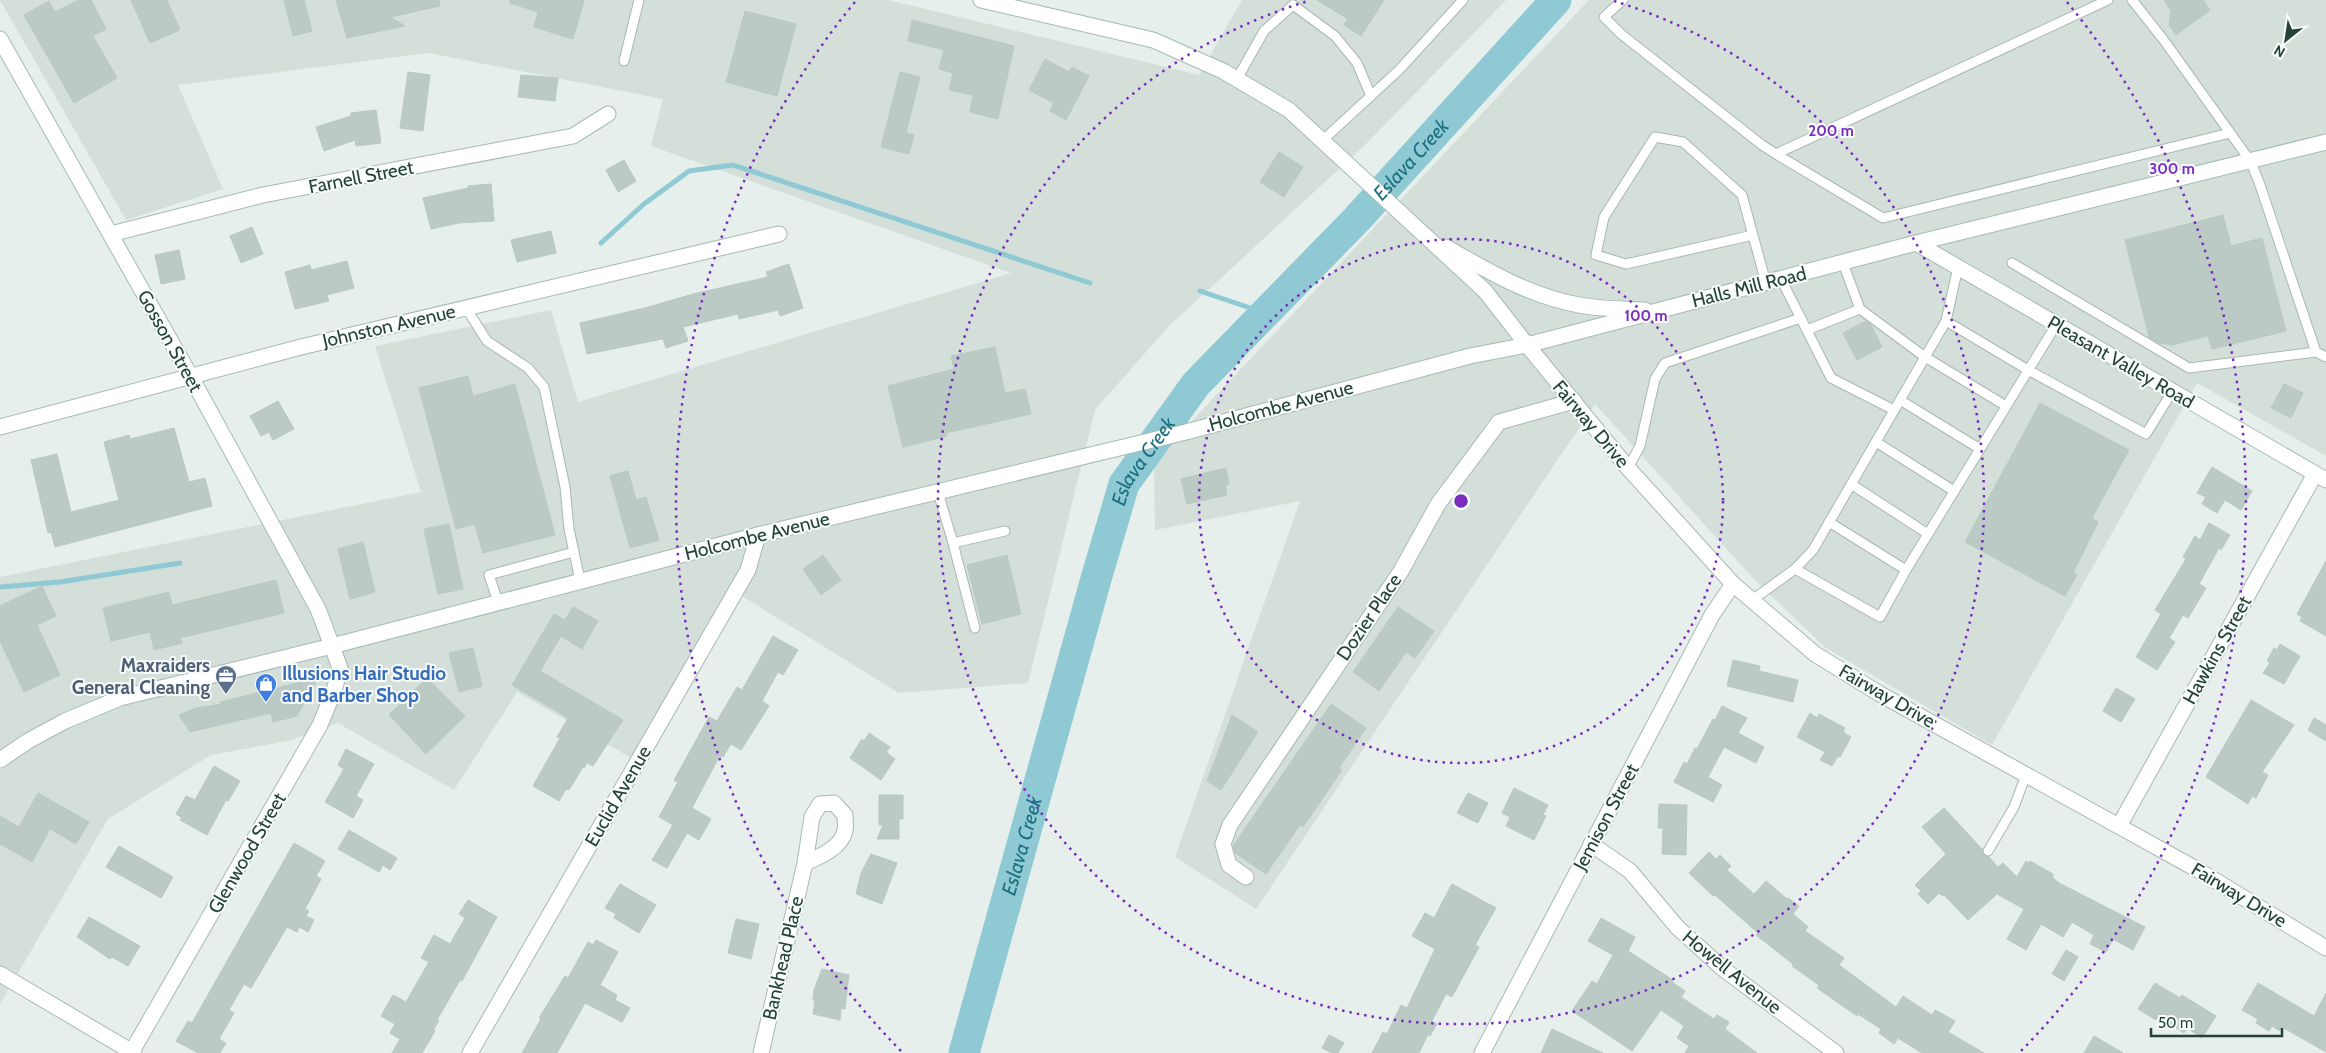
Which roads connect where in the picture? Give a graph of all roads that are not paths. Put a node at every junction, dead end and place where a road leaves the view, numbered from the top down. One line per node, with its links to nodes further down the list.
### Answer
1 (639, 0): 8 (lane)
2 (981, 0): 9 (street)
3 (1463, 0): 10 (lane)
4 (1623, 0): 15 (lane)
5 (2108, 0): 15 (lane)
6 (2132, 0): 12 (lane)
7 (0, 39): 18 (street, Gosson Street)
8 (624, 62)
9 (1237, 79): 10 (lane); 13 (street)
10 (1371, 96): 13 (lane)
11 (608, 114): 18 (street, Farnell Street)
12 (2230, 133): 15 (lane); 16 (lane)
13 (1323, 140): 17 (street)
14 (2326, 142): 16 (street, Halls Mill Road)
15 (1776, 154)
16 (2251, 162): 21 (street, Halls Mill Road); 34 (lane)
17 (1421, 232): 28 (street); 33 (street)
18 (111, 234): 38 (street, Gosson Street)
19 (779, 234): 26 (street, Johnston Avenue)
20 (1753, 235): 20 (lane); 25 (lane)
21 (1916, 243): 22 (street, Halls Mill Road); 24 (street, Pleasant Valley Road)
22 (1843, 263): 25 (street, Halls Mill Road); 27 (lane)
23 (2012, 263): 34 (lane)
24 (1958, 267): 30 (lane); 31 (street, Pleasant Valley Road)
25 (1774, 281): 28 (street, Halls Mill Road); 29 (lane)
26 (466, 308): 38 (street, Johnston Avenue); 57 (lane)
27 (1860, 309): 32 (lane); 35 (lane)
28 (1656, 311): 33 (street, Halls Mill Road)
29 (1801, 318): 32 (lane); 47 (lane)
30 (1946, 321): 35 (lane); 37 (lane)
31 (2056, 325): 37 (lane); 39 (street, Pleasant Valley Road)
32 (1807, 330): 43 (lane)
33 (1527, 346): 41 (street, Fairway Drive); 51 (street, Holcombe Avenue)
34 (2316, 352): 36 (lane)
35 (1925, 357): 40 (lane); 42 (lane)
36 (2326, 357)
37 (2028, 370): 39 (lane); 42 (lane)
38 (191, 377): 44 (street, Johnston Avenue); 65 (street, Gosson Street)
39 (2172, 392): 48 (street, Pleasant Valley Road)
40 (1900, 400): 43 (lane); 46 (lane)
41 (1574, 401): 47 (street, Fairway Drive); 72 (street, Dozier Place)
42 (2006, 406): 46 (lane)
43 (1894, 410): 45 (lane)
44 (0, 426)
45 (1876, 442): 49 (lane); 50 (lane)
46 (1980, 449): 50 (lane)
47 (1628, 468): 61 (street, Fairway Drive)
48 (2320, 477): 68 (street, Hawkins Street)
49 (1851, 484): 52 (lane); 54 (lane)
50 (1954, 491): 54 (lane)
51 (938, 492): 55 (street, Holcombe Avenue); 56 (lane)
52 (1829, 522): 58 (lane); 59 (lane)
53 (1005, 531): 56 (lane)
54 (1928, 534): 59 (lane)
55 (758, 535): 60 (street, Holcombe Avenue); 76 (street, Euclid Avenue)
56 (954, 543): 64 (lane)
57 (574, 552): 60 (lane); 63 (lane)
58 (1795, 569): 59 (lane); 62 (lane)
59 (1906, 570)
60 (580, 580): 63 (street, Holcombe Avenue)
61 (1733, 584): 62 (street, Fairway Drive); 69 (street, Jemison Street)
62 (1751, 601): 67 (street, Fairway Drive)
63 (498, 602): 65 (street, Holcombe Avenue)
64 (975, 628)
65 (332, 646): 66 (street, Holcombe Avenue); 75 (street, Glenwood Street)
66 (0, 760)
67 (2026, 775): 68 (street, Fairway Drive); 70 (lane)
68 (2119, 826): 73 (street, Fairway Drive)
69 (1591, 844): 78 (street, Jemison Street); 79 (street, Howell Avenue)
70 (1988, 852)
71 (805, 863): 77 (street, Bankhead Place)
72 (1246, 877)
73 (2326, 948)
74 (0, 974): 75 (street)
75 (132, 1052)
76 (470, 1053)
77 (761, 1053)
78 (1482, 1053)
79 (1836, 1053)

